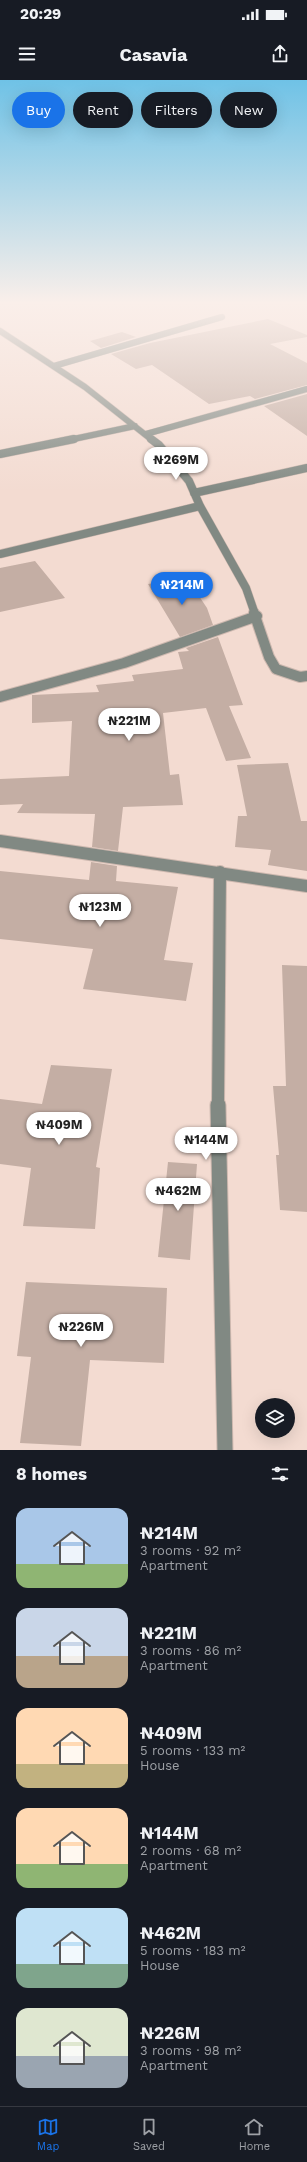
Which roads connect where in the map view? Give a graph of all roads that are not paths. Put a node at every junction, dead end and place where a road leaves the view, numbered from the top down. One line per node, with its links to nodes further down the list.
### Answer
1 (58, 365): 2 (street)
2 (54, 366): 4 (street)
3 (307, 389): 5 (street)
4 (135, 426): 5 (street); 6 (street)
5 (146, 434): 8 (street)
6 (0, 454)
7 (307, 468): 8 (street)
8 (194, 493): 9 (street)
9 (200, 506): 10 (street); 11 (street)
10 (0, 554)
11 (257, 616): 12 (street); 13 (street)
12 (307, 676)
13 (0, 696)
14 (0, 841): 15 (street)
15 (220, 872): 16 (street); 17 (street)
16 (307, 886)
17 (225, 1450)

